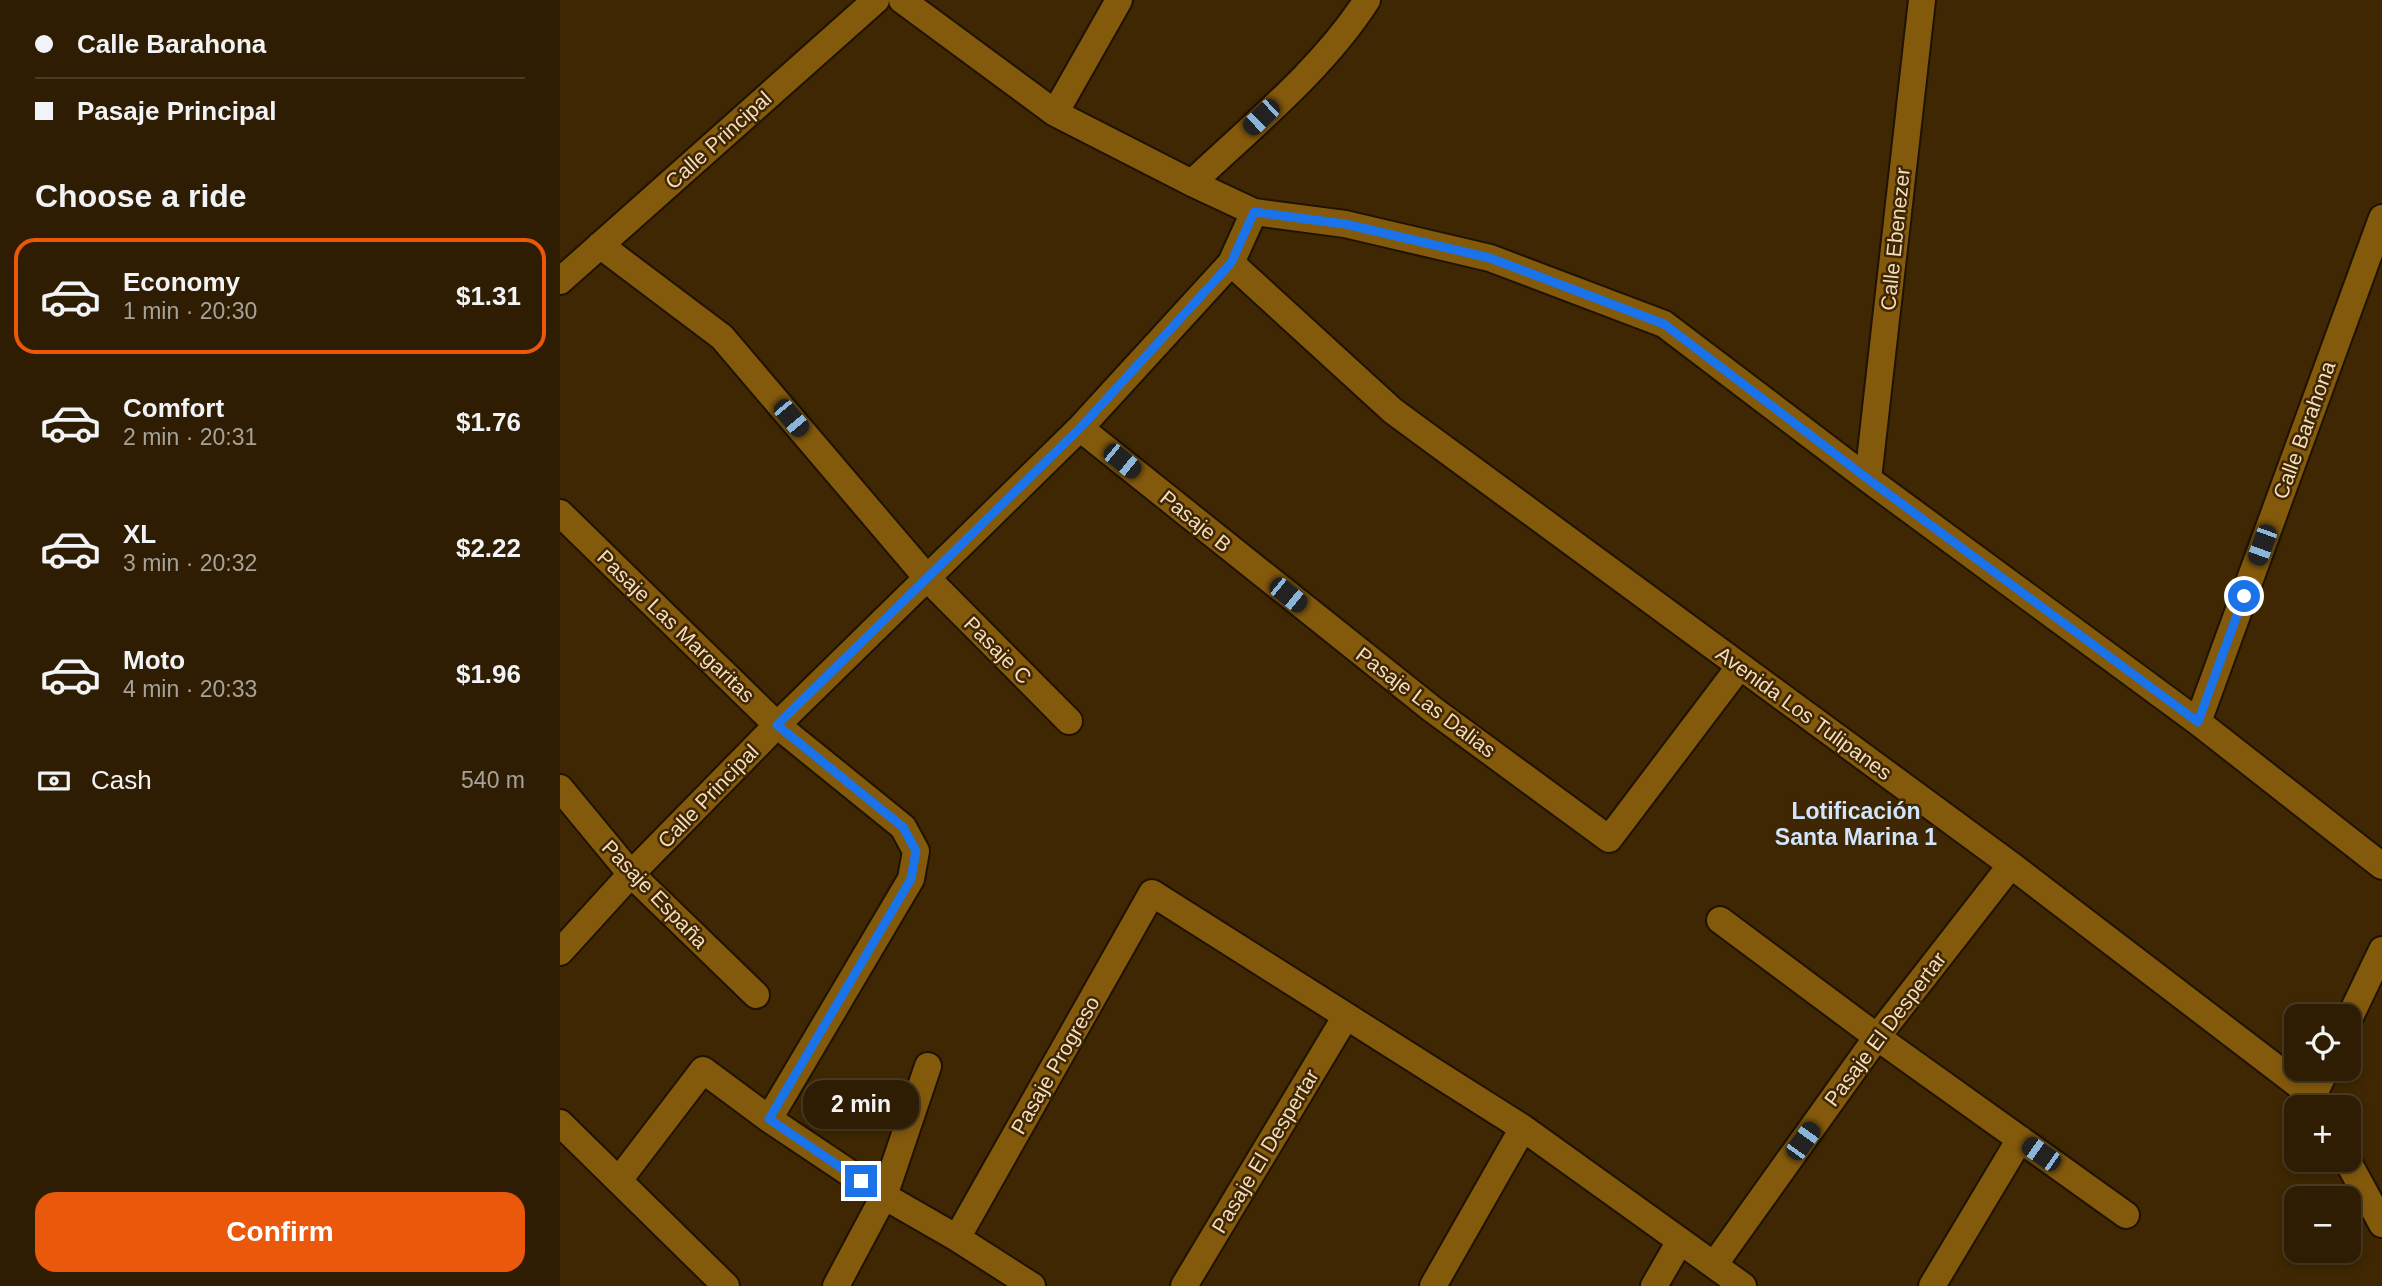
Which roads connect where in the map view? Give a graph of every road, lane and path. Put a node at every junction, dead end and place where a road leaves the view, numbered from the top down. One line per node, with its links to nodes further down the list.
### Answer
1 (876, 0): 10 (street, Calle Principal)
2 (902, 0): 6 (street)
3 (1119, 0): 6 (street)
4 (1367, 0): 7 (street)
5 (1922, 0): 14 (street, Calle Ebenezer)
6 (1055, 113): 7 (street)
7 (1192, 183): 8 (street)
8 (1254, 212): 11 (street, Calle Principal); 14 (street)
9 (2382, 218): 20 (street, Calle Barahona)
10 (600, 245): 12 (street, Calle Principal); 17 (street, Pasaje C)
11 (1231, 263): 13 (street, Calle Principal); 18 (street, Avenida Los Tulipanes)
12 (560, 281)
13 (1080, 428): 16 (street, Pasaje B); 17 (street, Calle Principal)
14 (1868, 479): 20 (street)
15 (560, 513): 21 (street, Pasaje Las Margaritas)
16 (1247, 562): 18 (street, Pasaje Las Dalias)
17 (928, 579): 19 (street, Pasaje C); 21 (street, Calle Principal)
18 (1740, 666): 23 (street, Avenida Los Tulipanes)
19 (1069, 721)
20 (2198, 722): 24 (street)
21 (777, 725): 25 (street, Calle Principal); 35 (street, Pasaje Las Margaritas)
22 (560, 788): 25 (street, Pasaje España)
23 (2011, 865): 32 (street, Pasaje El Despertar); 34 (street, Avenida Los Tulipanes)
24 (2382, 866)
25 (631, 874): 28 (street, Calle Principal); 29 (street, Pasaje España)
26 (1720, 920): 32 (street)
27 (2382, 950): 30 (street)
28 (560, 952)
29 (756, 995)
30 (2356, 1004)
31 (1346, 1016): 37 (street); 44 (street, Pasaje Progreso); 50 (street, Pasaje El Despertar)
32 (1877, 1037): 38 (street); 46 (street, Pasaje El Despertar)
33 (928, 1066): 41 (street)
34 (2307, 1095)
35 (769, 1119): 40 (street); 41 (street)
36 (560, 1123): 40 (street)
37 (1522, 1128): 45 (street); 51 (street)
38 (2020, 1139): 42 (street); 54 (street)
39 (2354, 1172): 43 (street)
40 (619, 1180): 47 (street)
41 (884, 1196): 44 (street); 48 (street)
42 (2126, 1215)
43 (2382, 1224)
44 (957, 1238): 49 (street)
45 (1680, 1241): 46 (street); 52 (street)
46 (1714, 1265): 53 (street)
47 (726, 1286)
48 (836, 1286)
49 (1032, 1286)
50 (1184, 1286)
51 (1433, 1286)
52 (1654, 1286)
53 (1743, 1286)
54 (1932, 1286)

